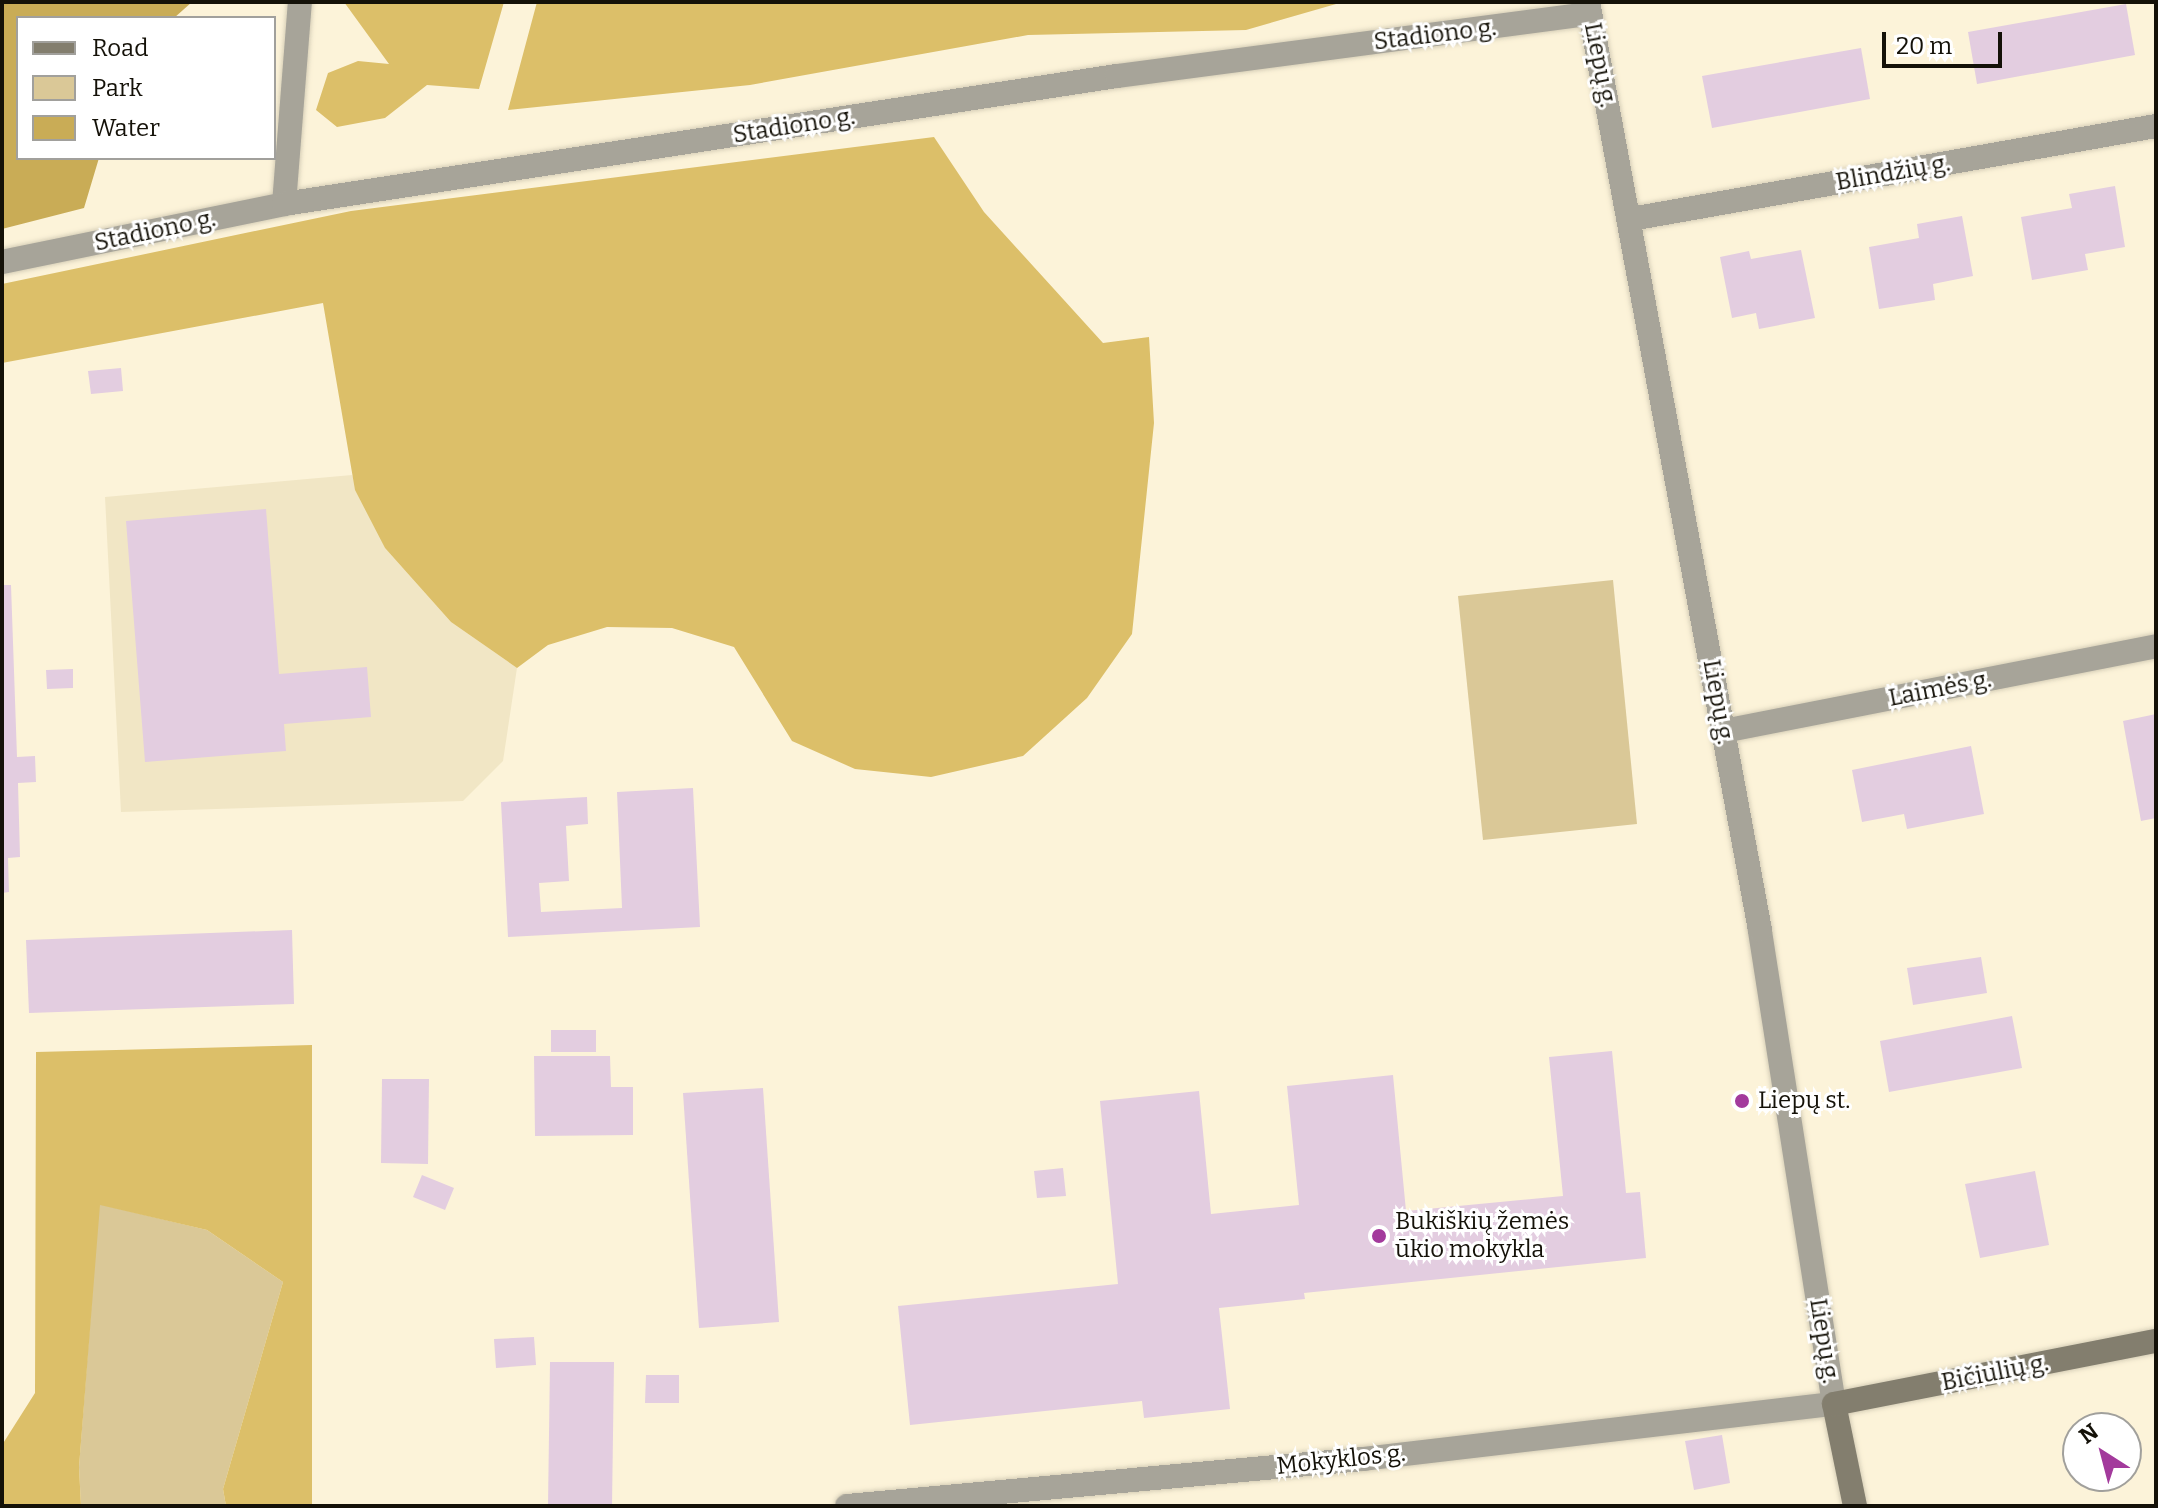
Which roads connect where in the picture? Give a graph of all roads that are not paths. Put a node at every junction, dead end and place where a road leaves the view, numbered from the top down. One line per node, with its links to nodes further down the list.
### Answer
1 (300, 2): 4 (street)
2 (1589, 8): 4 (street, Stadiono g.); 5 (street, Liepų g.)
3 (2156, 126): 5 (street, Blindžių g.)
4 (284, 204): 6 (street, Stadiono g.)
5 (1631, 219): 8 (street, Liepų g.)
6 (2, 262)
7 (2156, 646): 8 (street, Laimės g.)
8 (1724, 731): 10 (street, Liepų g.)
9 (2156, 1341): 10 (street, Bičiulių g.)
10 (1834, 1404): 11 (street, Mokyklos g.); 12 (street)
11 (847, 1506)
12 (1855, 1506)

